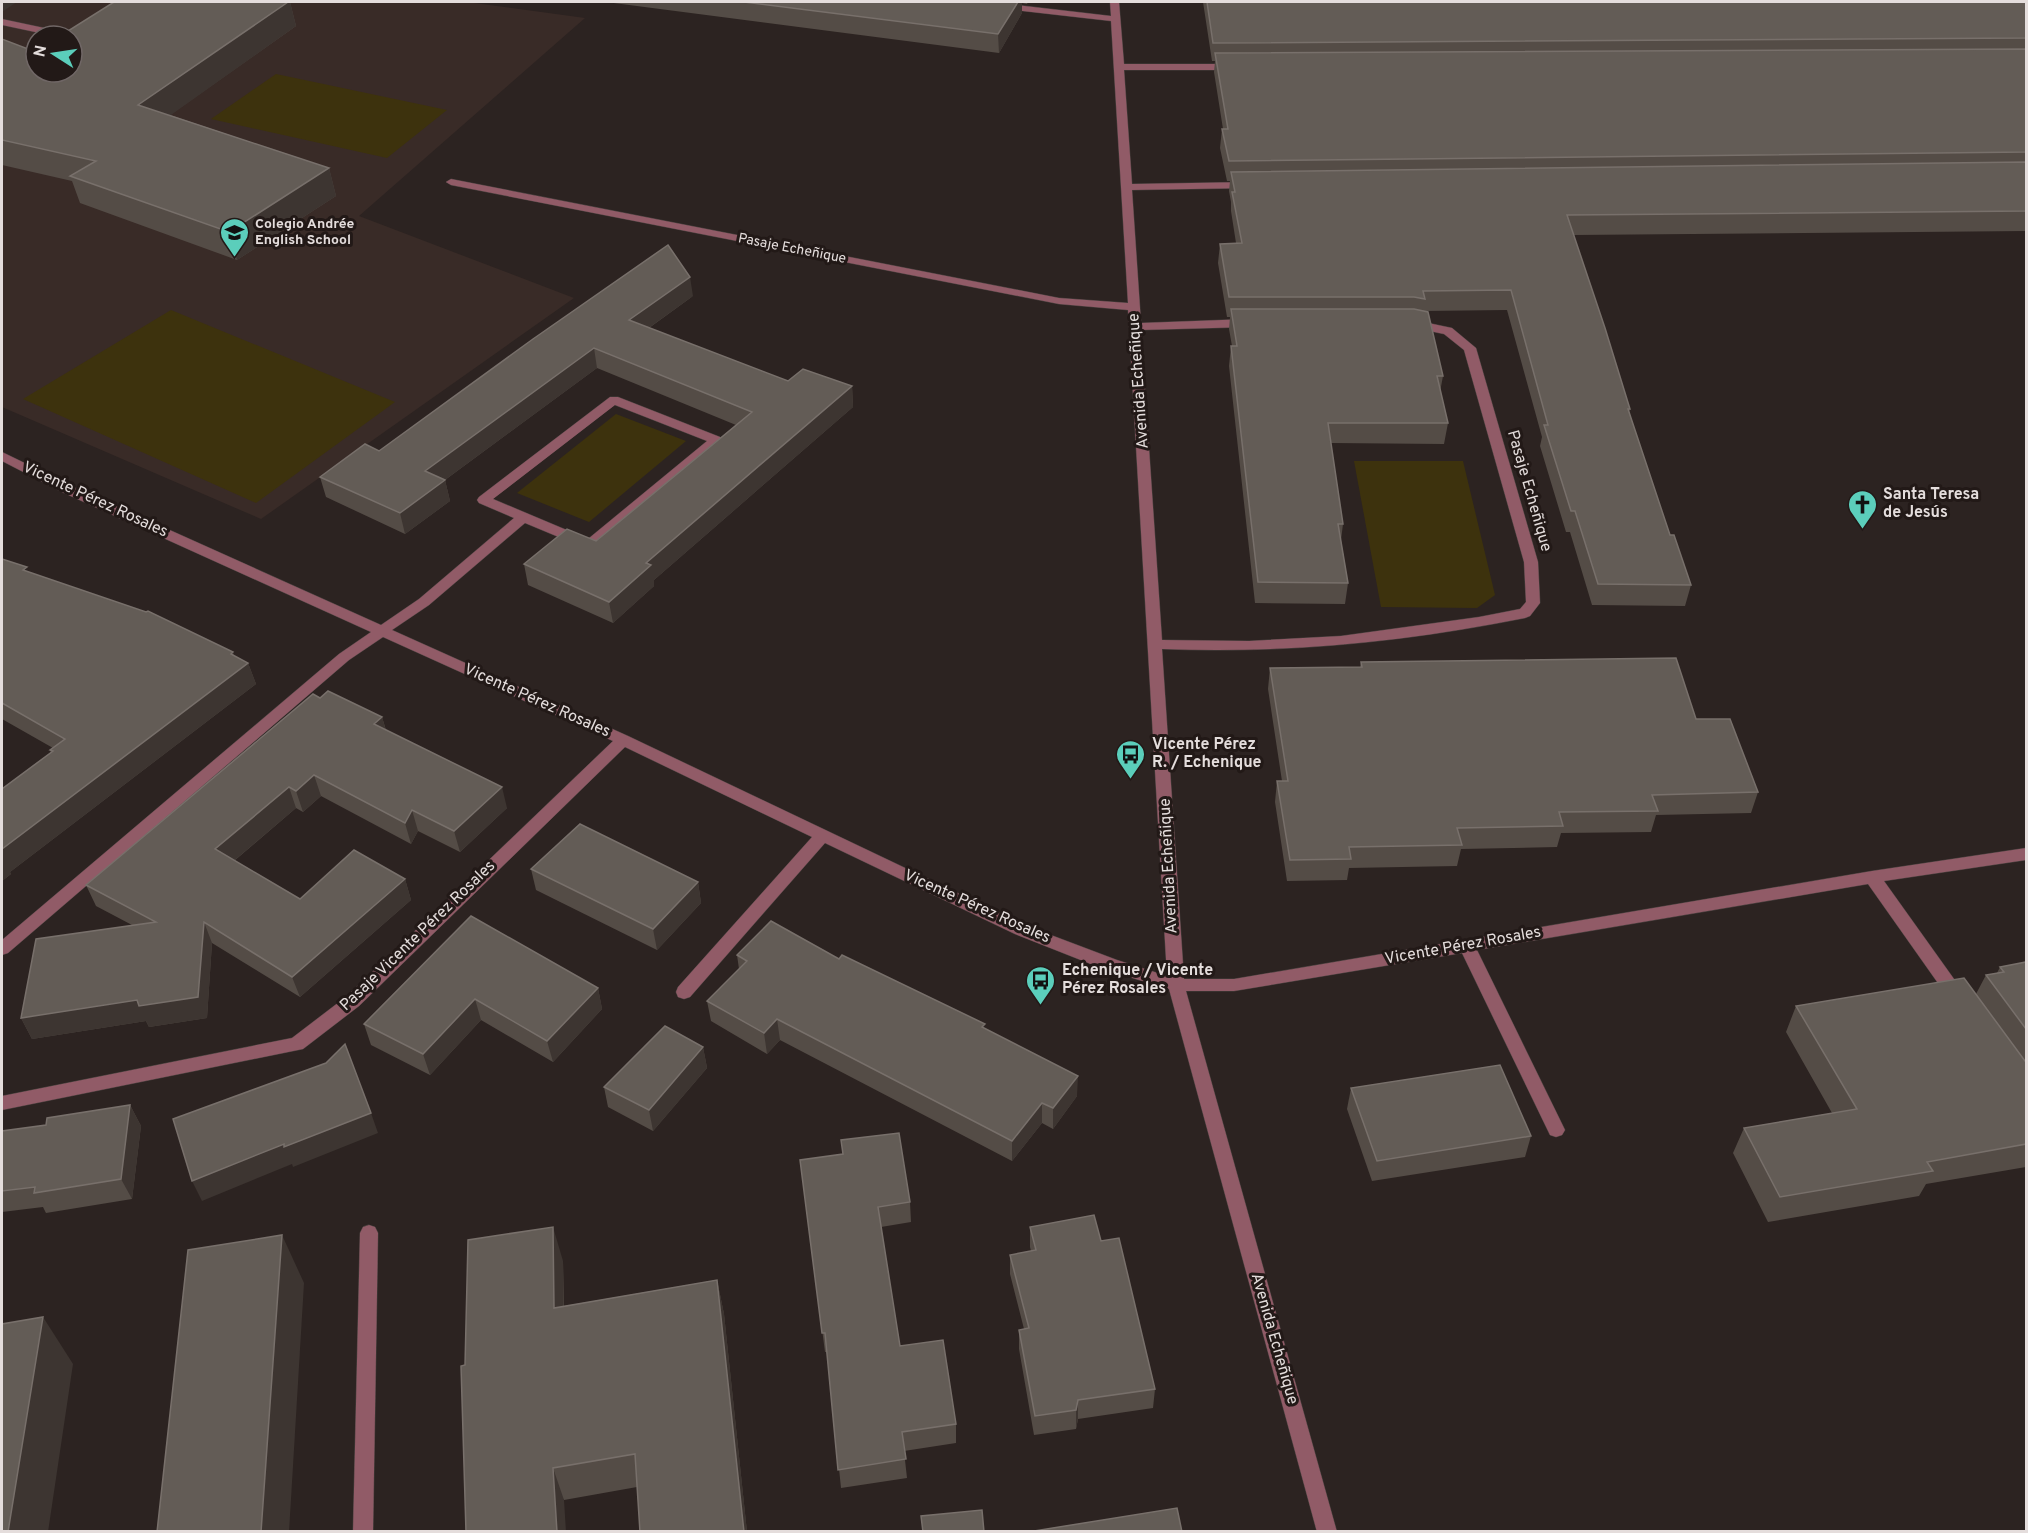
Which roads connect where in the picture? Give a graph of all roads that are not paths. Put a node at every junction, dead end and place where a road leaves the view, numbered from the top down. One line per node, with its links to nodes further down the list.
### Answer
1 (971, 2): 3 (street)
2 (1115, 2): 3 (street, Avenida Echeñique)
3 (1116, 19): 6 (street, Avenida Echeñique)
4 (2, 22): 5 (street)
5 (24, 27)
6 (1119, 67): 7 (street); 10 (street, Avenida Echeñique)
7 (1251, 67)
8 (451, 182): 11 (street, Pasaje Echeñique)
9 (1264, 184): 10 (street)
10 (1127, 187): 11 (street, Avenida Echeñique)
11 (1134, 307): 14 (street, Avenida Echeñique)
12 (1258, 323): 14 (street)
13 (1400, 323): 18 (street, Pasaje Echeñique)
14 (1135, 327): 18 (street, Avenida Echeñique)
15 (2, 456): 17 (street, Vicente Pérez Rosales)
16 (523, 517): 16 (street); 17 (street)
17 (380, 631): 19 (street, Vicente Pérez Rosales); 24 (street)
18 (1156, 644): 25 (street, Avenida Echeñique)
19 (622, 740): 20 (street, Vicente Pérez Rosales); 28 (street, Pasaje Vicente Pérez Rosales)
20 (823, 835): 25 (street, Vicente Pérez Rosales); 26 (street)
21 (2026, 854): 22 (street, Vicente Pérez Rosales)
22 (1872, 878): 23 (street, Vicente Pérez Rosales); 27 (street)
23 (1467, 946): 25 (street, Vicente Pérez Rosales); 29 (street)
24 (2, 950)
25 (1176, 986): 32 (street, Avenida Echeñique)
26 (684, 992)
27 (1970, 1014)
28 (2, 1103)
29 (1556, 1130)
30 (369, 1233): 31 (street)
31 (363, 1532)
32 (1327, 1532)

